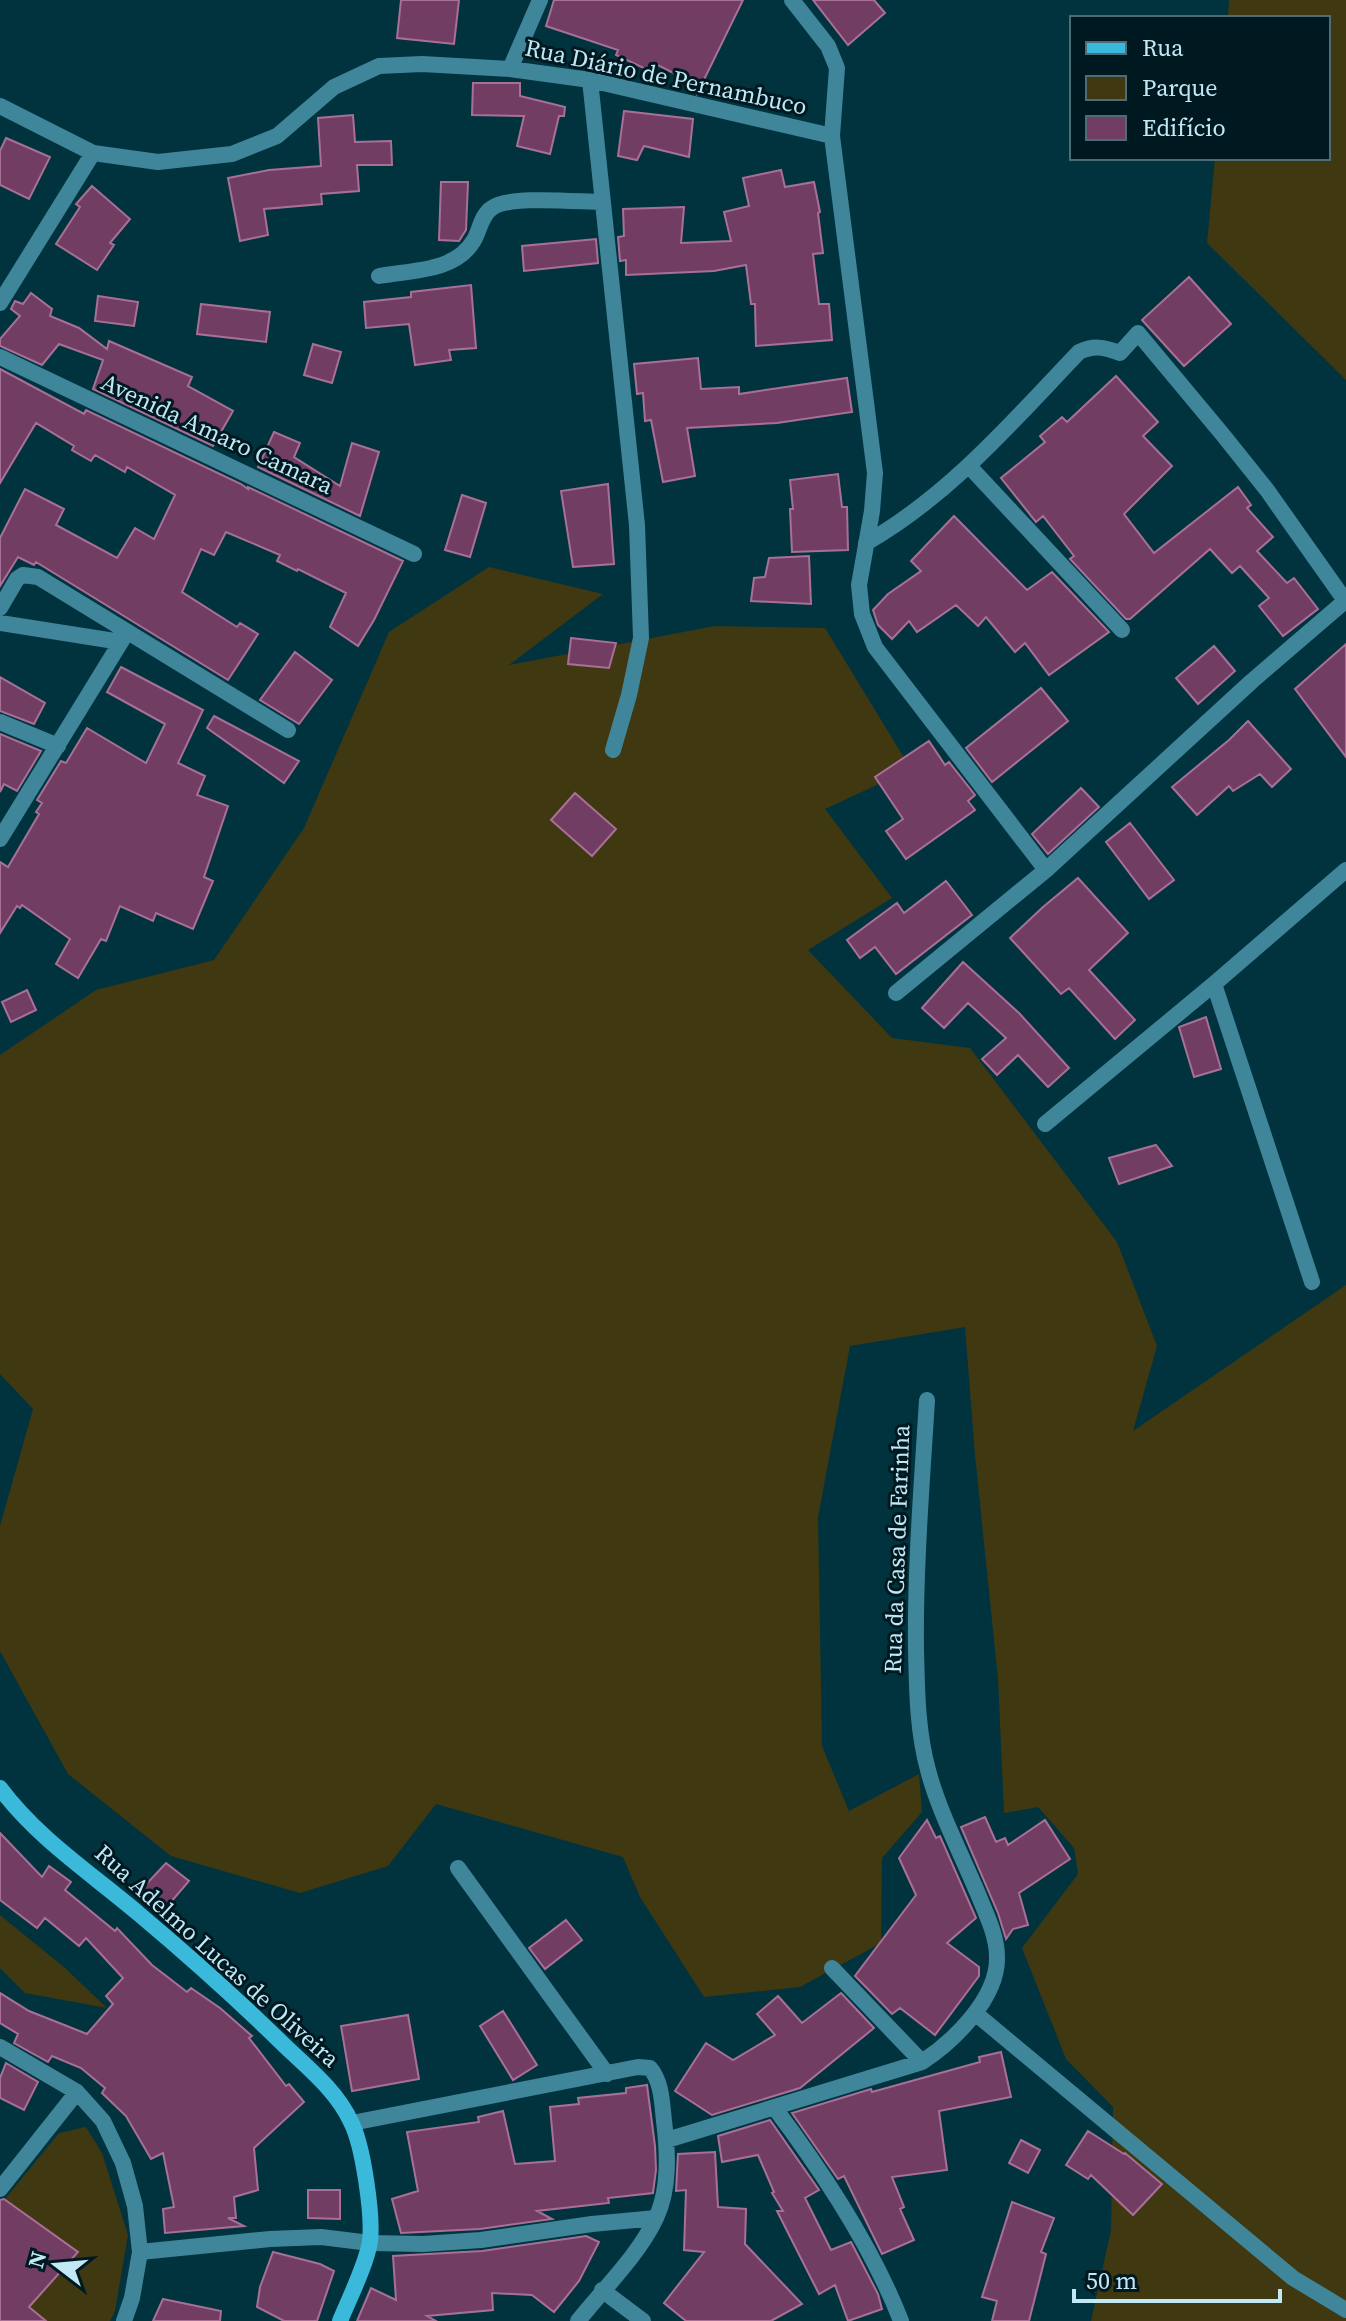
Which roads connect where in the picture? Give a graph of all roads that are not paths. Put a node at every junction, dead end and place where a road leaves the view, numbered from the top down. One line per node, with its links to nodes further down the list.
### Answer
1 (540, 0): 3 (street)
2 (792, 0): 6 (street)
3 (510, 69): 4 (street, Rua Diário de Pernambuco); 7 (street, Rua Diário de Pernambuco)
4 (590, 80): 6 (street, Rua Diário de Pernambuco); 8 (street)
5 (0, 106): 7 (street, Rua Diário de Pernambuco)
6 (832, 136): 13 (street)
7 (93, 153): 10 (street)
8 (603, 202): 9 (street); 23 (street)
9 (379, 276)
10 (0, 303)
11 (0, 357): 14 (street, Avenida Amaro Camara)
12 (969, 466): 13 (street); 15 (street); 18 (street)
13 (866, 543): 25 (street)
14 (414, 554)
15 (1346, 602): 25 (street)
16 (0, 608): 19 (street)
17 (0, 623): 19 (street)
18 (1122, 630)
19 (124, 637): 21 (street); 22 (street)
20 (0, 722): 22 (street)
21 (288, 730)
22 (58, 746): 24 (street)
23 (613, 750)
24 (0, 839)
25 (1046, 870): 28 (street)
26 (1346, 870): 27 (street)
27 (1214, 984): 29 (street); 30 (street)
28 (896, 993)
29 (1045, 1124)
30 (1312, 1282)
31 (927, 1400): 35 (street, Rua da Casa de Farinha)
32 (0, 1788): 41 (street, Rua Adelmo Lucas de Oliveira)
33 (458, 1868): 38 (street)
34 (832, 1968): 37 (street)
35 (975, 2013): 37 (street, Rua da Casa de Farinha); 48 (street)
36 (0, 2047): 39 (street)
37 (922, 2062): 40 (street, Rua da Casa de Farinha)
38 (607, 2074): 41 (street); 42 (street)
39 (77, 2092): 43 (street); 46 (street)
40 (774, 2107): 42 (street, Rua da Casa de Farinha); 53 (street)
41 (352, 2123): 45 (street, Rua Adelmo Lucas de Oliveira)
42 (667, 2140): 44 (street)
43 (0, 2189)
44 (656, 2218): 45 (street); 47 (street)
45 (370, 2243): 46 (street); 50 (street, Rua Adelmo Lucas de Oliveira)
46 (140, 2252): 49 (street)
47 (602, 2290): 51 (street); 52 (street)
48 (1346, 2310)
49 (124, 2321)
50 (340, 2321)
51 (578, 2321)
52 (643, 2321)
53 (901, 2321)

